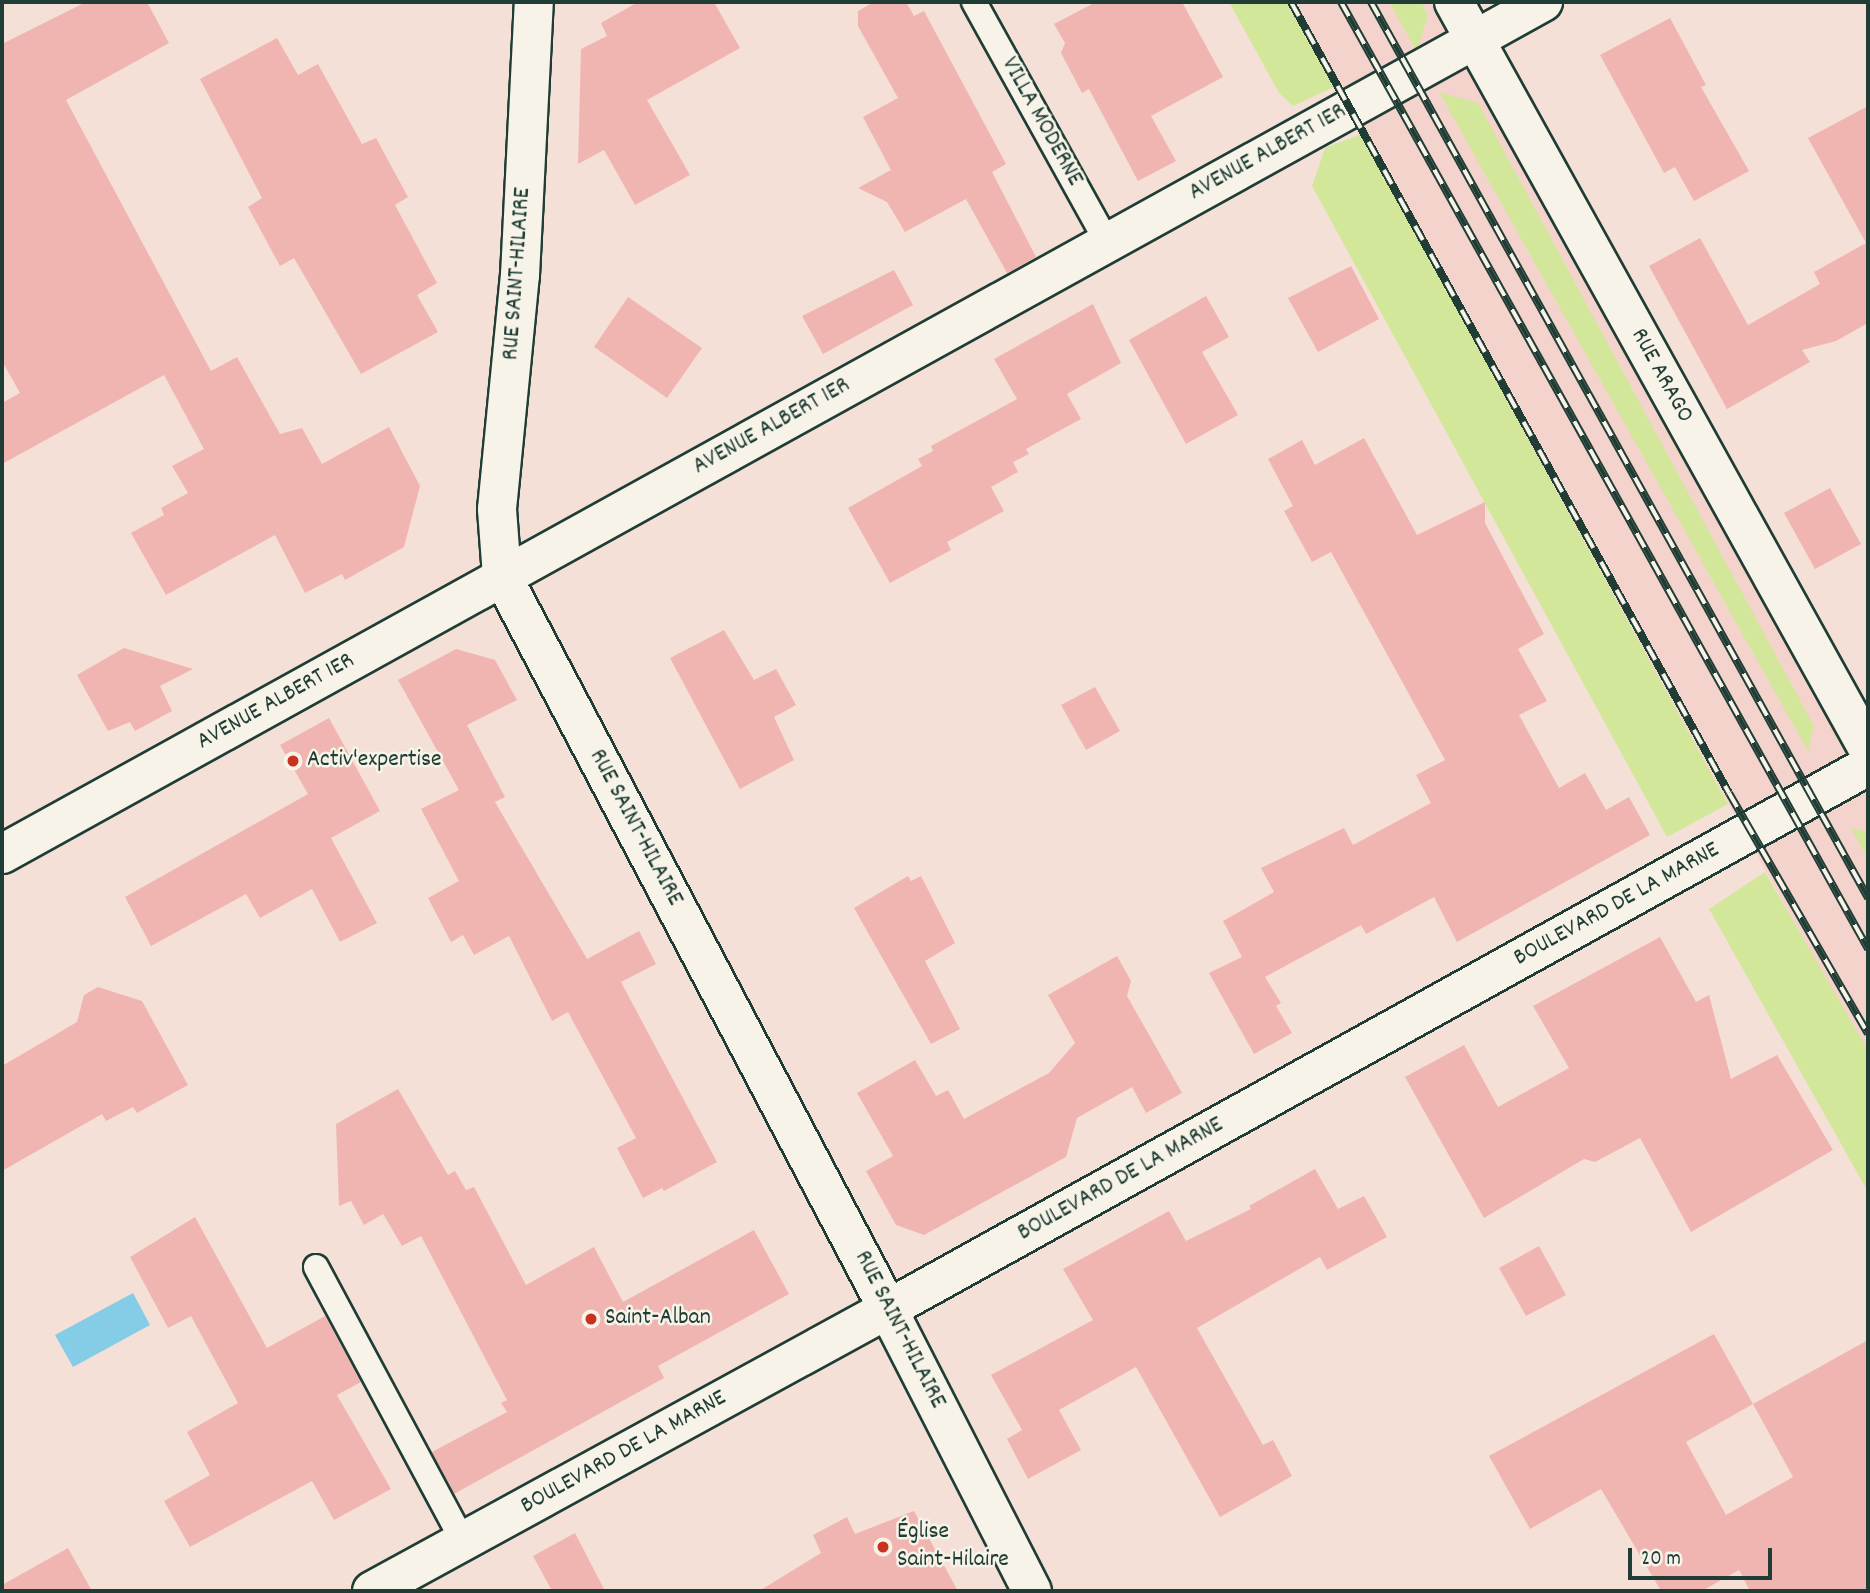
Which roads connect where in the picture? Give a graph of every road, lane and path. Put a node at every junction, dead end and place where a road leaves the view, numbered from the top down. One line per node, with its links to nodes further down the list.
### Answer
1 (534, 2): 7 (street, RUE SAINT-HILAIRE)
2 (974, 2): 6 (lane, VILLA MODERNE)
3 (1454, 2): 5 (street, RUE ARAGO)
4 (1543, 2): 5 (street, AVENUE ALBERT 1ER)
5 (1474, 39): 6 (street, AVENUE ALBERT 1ER); 8 (street, RUE ARAGO)
6 (1107, 242): 7 (street, AVENUE ALBERT 1ER)
7 (502, 576): 10 (street, AVENUE ALBERT 1ER); 12 (street, RUE SAINT-HILAIRE)
8 (1868, 750)
9 (1868, 766): 12 (street, BOULEVARD DE LA MARNE)
10 (2, 854)
11 (316, 1266): 13 (lane)
12 (888, 1308): 13 (street, BOULEVARD DE LA MARNE); 15 (street, RUE SAINT-HILAIRE)
13 (463, 1541): 14 (street, BOULEVARD DE LA MARNE)
14 (372, 1591)
15 (1032, 1591)

